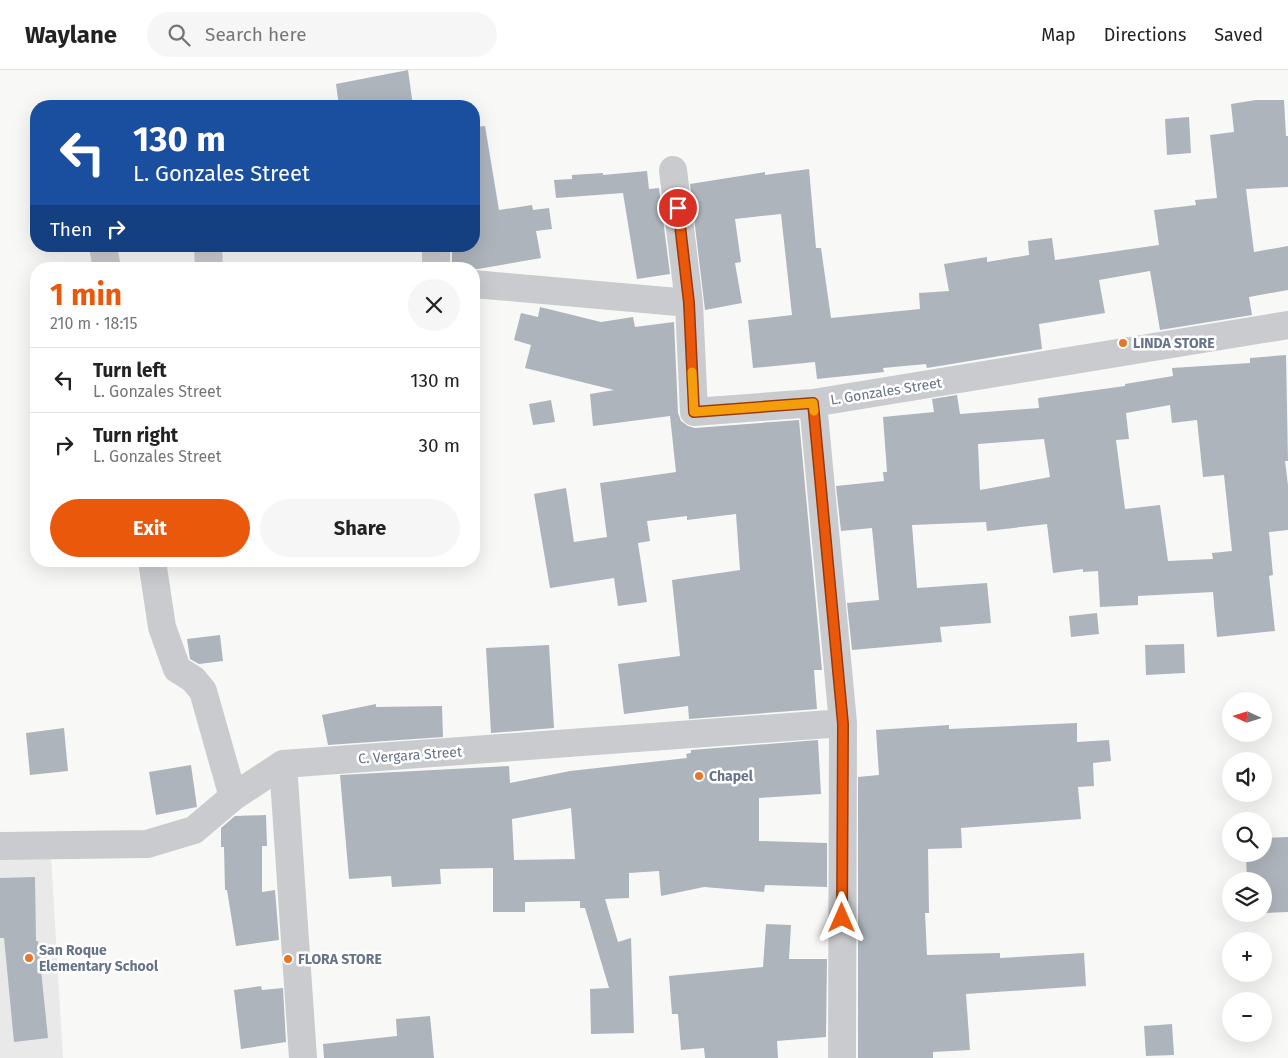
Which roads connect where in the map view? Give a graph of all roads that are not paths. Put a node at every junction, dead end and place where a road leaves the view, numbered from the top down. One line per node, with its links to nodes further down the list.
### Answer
1 (673, 170): 3 (street, L. Gonzales Street)
2 (480, 285): 3 (street)
3 (689, 303): 5 (street, L. Gonzales Street)
4 (1288, 325): 5 (street, L. Gonzales Street)
5 (813, 403): 7 (street)
6 (153, 567): 9 (street)
7 (843, 724): 8 (street, C. Vergara Street); 12 (street)
8 (283, 764): 9 (street, C. Vergara Street); 11 (street)
9 (232, 797): 10 (street, C. Vergara Street)
10 (0, 846)
11 (302, 1058)
12 (842, 1058)

